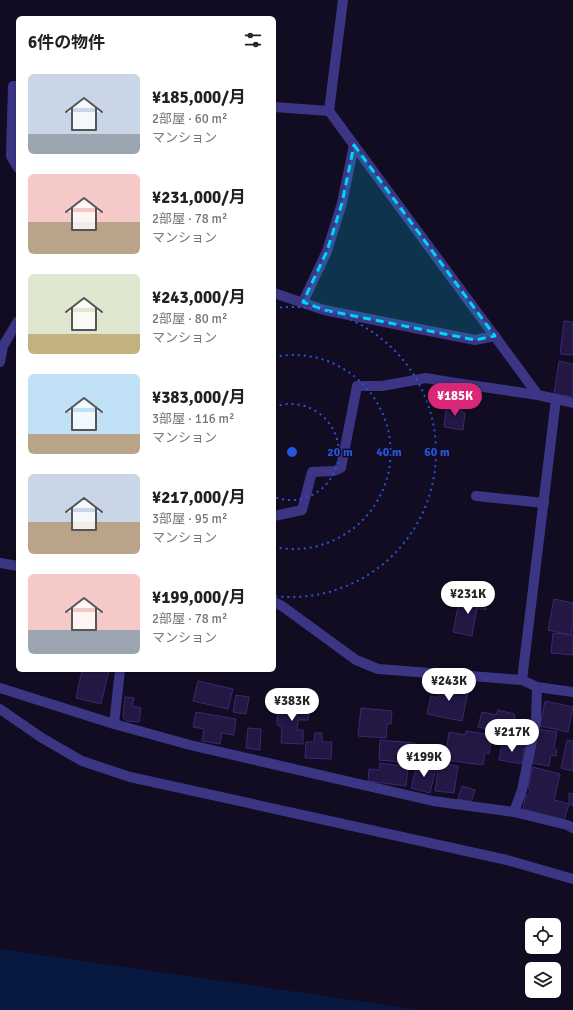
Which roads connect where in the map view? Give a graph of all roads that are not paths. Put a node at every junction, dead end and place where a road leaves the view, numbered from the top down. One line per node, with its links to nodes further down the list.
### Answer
1 (343, 0): 4 (street)
2 (16, 86): 6 (street)
3 (276, 107): 4 (street)
4 (330, 111): 5 (street)
5 (354, 145): 8 (street); 10 (street)
6 (16, 165)
7 (276, 294): 8 (street)
8 (302, 302): 10 (street)
9 (16, 324): 11 (street)
10 (495, 336): 12 (street)
11 (0, 362)
12 (538, 395): 13 (street); 17 (street)
13 (556, 399): 14 (street); 16 (street)
14 (573, 403)
15 (476, 496): 16 (street)
16 (544, 503): 22 (street)
17 (276, 516)
18 (0, 563): 19 (street)
19 (16, 566)
20 (276, 603): 22 (street)
21 (120, 672): 27 (street)
22 (522, 680): 23 (street)
23 (537, 687): 25 (street); 28 (street)
24 (0, 688): 27 (street)
25 (573, 692)
26 (0, 709): 30 (street)
27 (114, 724): 28 (street)
28 (514, 812): 29 (street)
29 (571, 826)
30 (573, 879)

